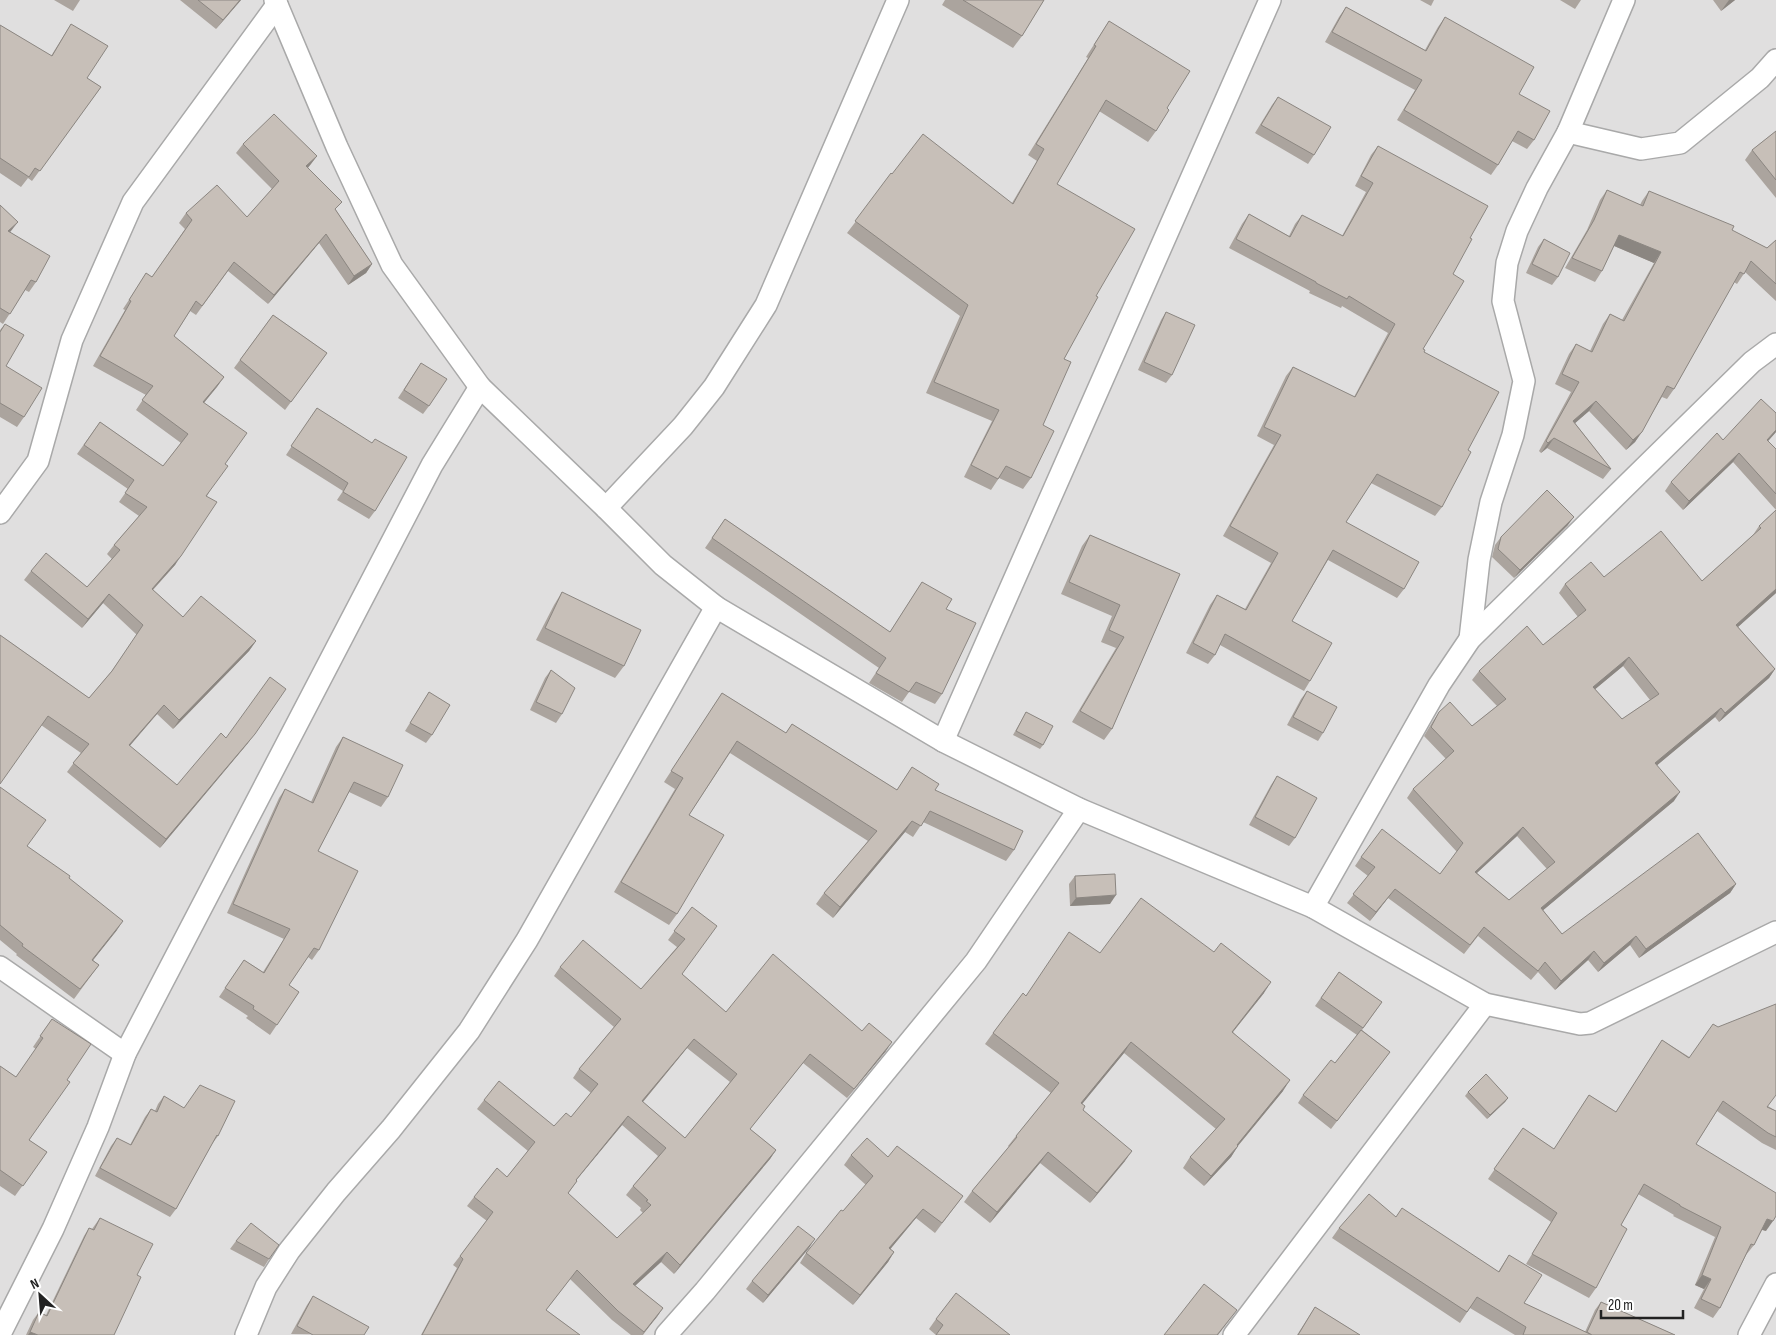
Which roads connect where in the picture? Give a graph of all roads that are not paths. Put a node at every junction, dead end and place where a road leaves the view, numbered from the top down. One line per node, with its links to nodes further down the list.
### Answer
1 (898, 0): 9 (street)
2 (1270, 0): 13 (street)
3 (1624, 0): 6 (street)
4 (276, 2): 8 (street); 10 (street)
5 (1776, 60): 6 (street)
6 (1568, 132): 12 (street)
7 (1776, 344): 12 (street)
8 (480, 387): 9 (street); 19 (street)
9 (606, 508): 11 (street)
10 (0, 513)
11 (716, 607): 13 (street); 23 (street)
12 (1470, 639): 15 (street)
13 (943, 742): 14 (street)
14 (1079, 809): 15 (street); 24 (street)
15 (1313, 907): 18 (street)
16 (1776, 932): 18 (street)
17 (0, 966): 19 (street)
18 (1485, 1004): 25 (street)
19 (125, 1054): 22 (street)
20 (1776, 1284): 21 (street)
21 (1757, 1332)
22 (0, 1334)
23 (246, 1335)
24 (666, 1335)
25 (1234, 1335)

